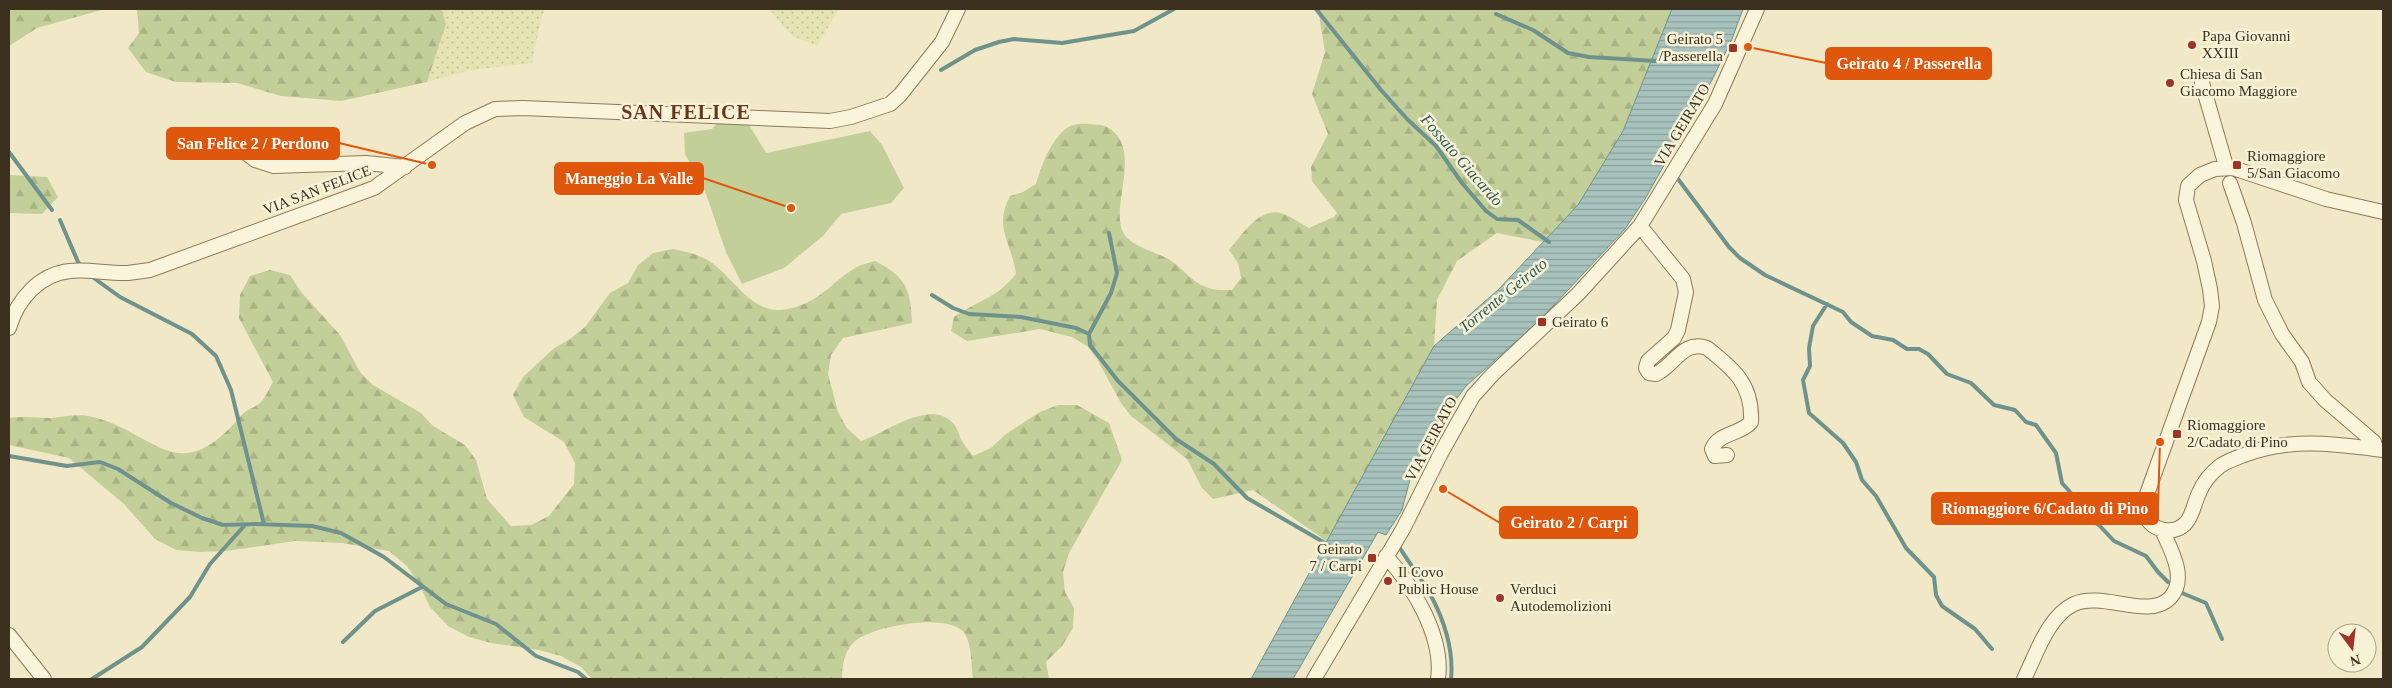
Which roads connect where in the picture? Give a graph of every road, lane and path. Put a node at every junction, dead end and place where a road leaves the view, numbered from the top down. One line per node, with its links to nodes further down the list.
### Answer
1 (958, 9): 6 (street, VIA SAN FELICE)
2 (1757, 9): 9 (street, VIA GEIRATO)
3 (2202, 83): 5 (street)
4 (226, 138): 6 (street)
5 (2226, 166): 8 (street); 13 (street)
6 (405, 167): 10 (street, VIA SAN FELICE)
7 (2230, 183): 11 (street)
8 (2383, 212)
9 (1640, 226): 12 (street); 14 (street, VIA GEIRATO)
10 (9, 328)
11 (2379, 449): 13 (street)
12 (1727, 455)
13 (2162, 530): 19 (street)
14 (1388, 553): 17 (street, VIA GEIRATO); 18 (street)
15 (9, 635): 16 (street)
16 (44, 679)
17 (1314, 679)
18 (1438, 679)
19 (2024, 679)

